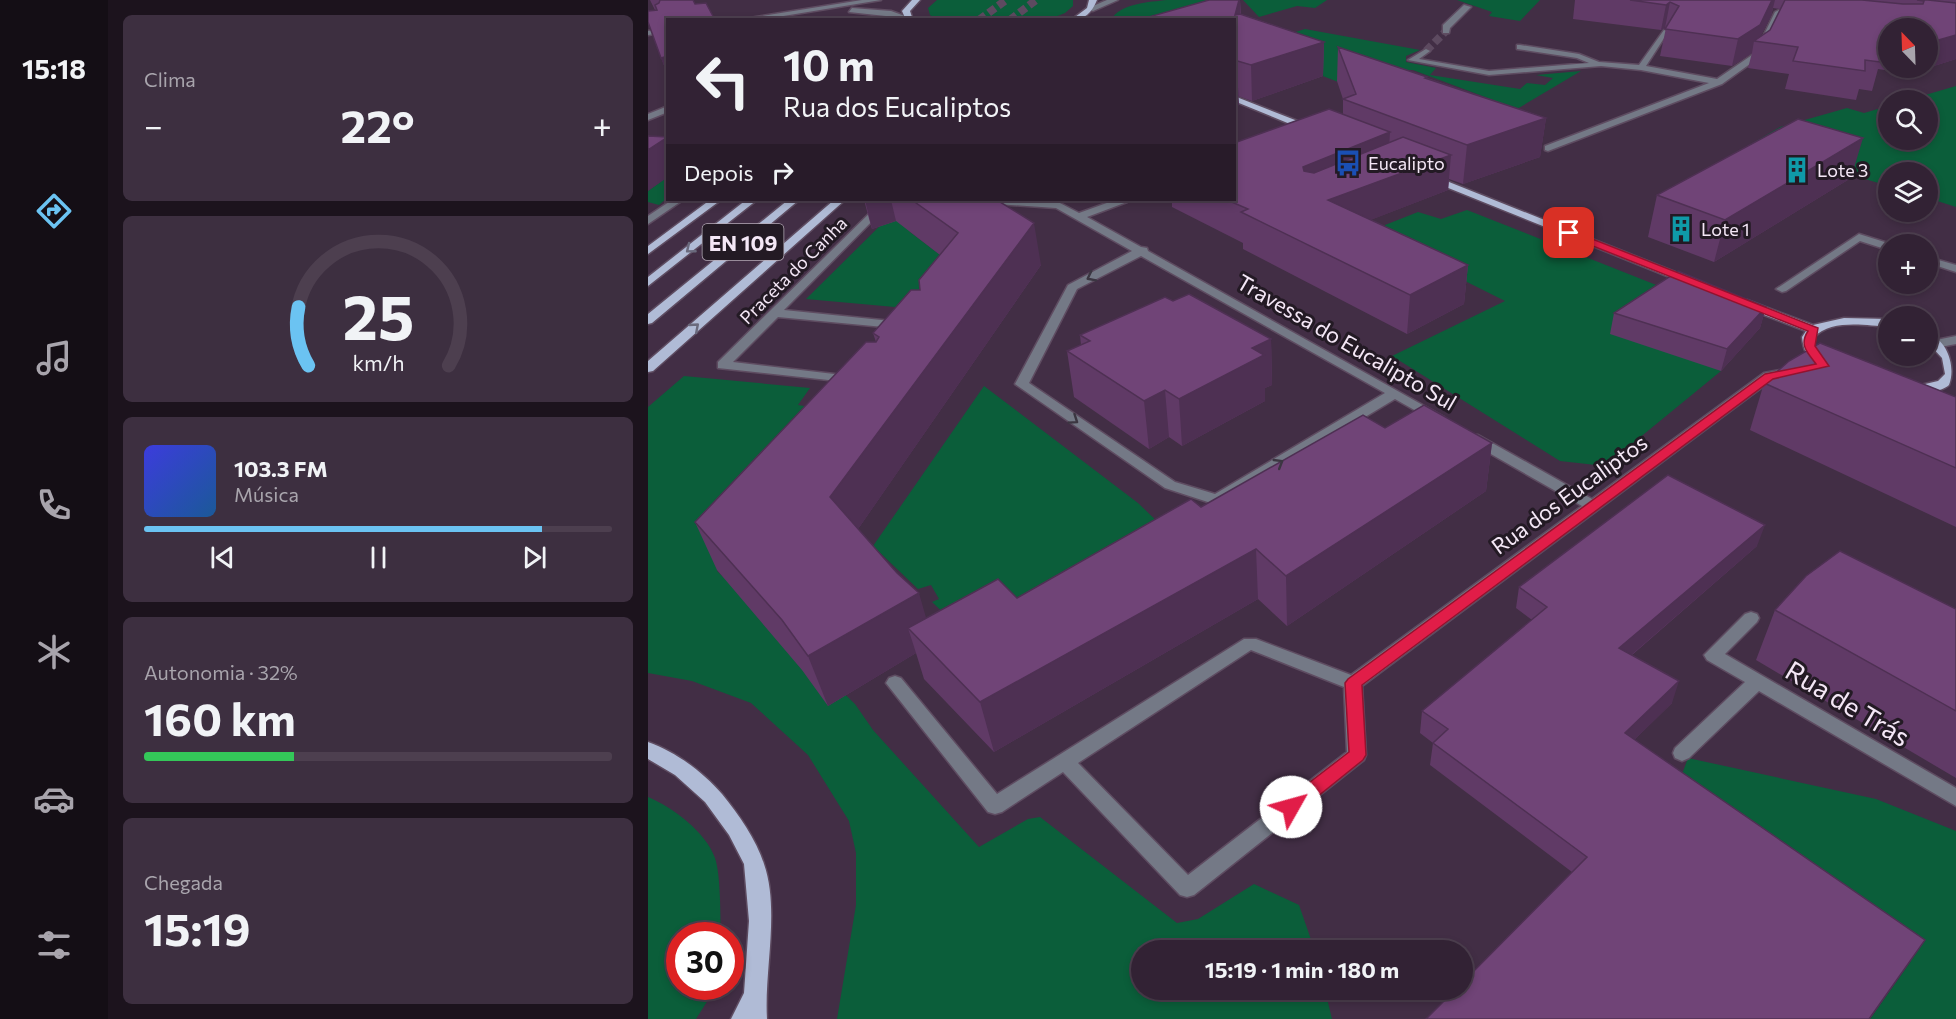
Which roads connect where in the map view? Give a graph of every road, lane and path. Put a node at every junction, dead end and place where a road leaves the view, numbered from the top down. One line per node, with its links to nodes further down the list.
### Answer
1 (877, 0): 5 (street)
2 (916, 0): 15 (main road)
3 (1093, 0): 11 (main road)
4 (1114, 0): 11 (street)
5 (861, 1): 10 (street)
6 (1774, 4): 8 (street)
7 (1467, 7): 17 (street)
8 (1782, 9): 9 (street); 12 (street); 24 (street)
9 (1767, 11)
10 (792, 12): 13 (street); 14 (street)
11 (1087, 14)
12 (1790, 14)
13 (758, 18)
14 (906, 18)
15 (909, 18)
16 (666, 30): 19 (street)
17 (1446, 31)
18 (1664, 32): 23 (street)
19 (648, 33)
20 (1520, 47): 22 (street)
21 (1426, 51): 22 (street)
22 (1600, 64): 23 (street)
23 (1641, 68): 24 (street)
24 (1719, 82): 30 (street)
25 (1236, 99): 28 (main road)
26 (666, 110): 27 (street)
27 (648, 117)
28 (1314, 131): 29 (street)
29 (1292, 136)
30 (1548, 148)
31 (1423, 174): 50 (main road)
32 (677, 201): 43 (street)
33 (715, 201): 46 (main road)
34 (751, 201): 49 (main road, EN 109, one-way to 49)
35 (793, 201): 54 (main road, EN 109)
36 (839, 201): 61 (main road, one-way to 36)
37 (887, 201): 53 (street, Praceta do Canha)
38 (996, 201): 41 (street)
39 (1071, 201): 41 (street)
40 (1120, 201): 42 (street)
41 (1058, 205): 42 (street, Travessa do Eucalipto Sul)
42 (1080, 216): 45 (street, Travessa do Eucalipto Sul)
43 (648, 221)
44 (1878, 244): 51 (street)
45 (1143, 250): 67 (street, Travessa do Eucalipto Sul); 67 (street, one-way to 67)
46 (648, 251)
47 (1938, 263): 48 (street)
48 (1956, 269)
49 (648, 283)
50 (1704, 287)
51 (1782, 289)
52 (1735, 299): 57 (main road)
53 (776, 313): 56 (street); 63 (street, Praceta do Canha)
54 (649, 319)
55 (1878, 322): 57 (main road)
56 (914, 328)
57 (1814, 330): 62 (main road)
58 (1956, 340): 59 (street)
59 (1938, 341)
60 (1938, 348): 64 (main road)
61 (648, 368)
62 (1827, 368): 68 (street, Rua dos Eucaliptos)
63 (860, 381)
64 (1943, 384): 65 (main road); 66 (main road)
65 (1956, 389)
66 (1896, 391)
67 (1395, 393): 68 (street, Travessa do Eucalipto Sul)
68 (1593, 506): 72 (street, Rua dos Eucaliptos)
69 (1751, 618): 70 (street, Rua de Trás)
70 (1758, 681): 74 (street); 76 (street, Rua de Trás)
71 (895, 683): 75 (street)
72 (1353, 683): 75 (street); 75 (street)
73 (648, 750): 77 (main road)
74 (1682, 753)
75 (1065, 762)
76 (1956, 798)
77 (755, 1008): 78 (main road)
78 (742, 1019)

